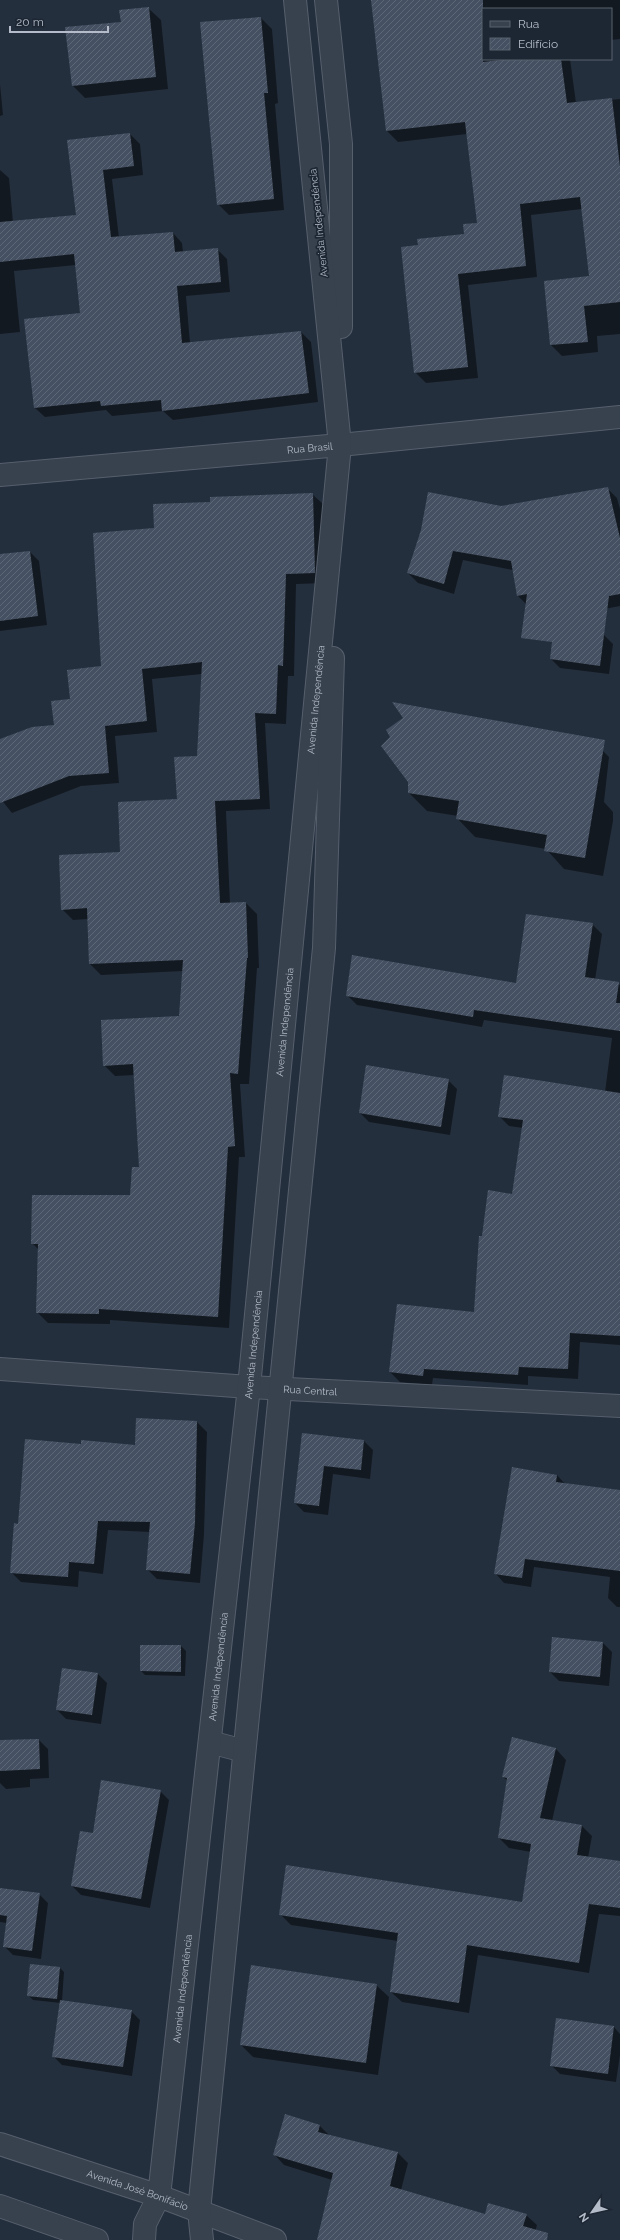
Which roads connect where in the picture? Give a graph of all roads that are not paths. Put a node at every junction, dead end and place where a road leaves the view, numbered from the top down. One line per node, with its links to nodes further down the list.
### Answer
1 (295, 0): 4 (street, Avenida Independência)
2 (326, 0): 3 (street, Avenida Independência)
3 (342, 144): 4 (street); 6 (street, Avenida Independência)
4 (310, 146): 6 (street, Avenida Independência)
5 (620, 417): 6 (street, Rua Brasil)
6 (340, 445): 7 (street, Rua Brasil); 8 (street, Avenida Independência); 9 (street, Avenida Independência)
7 (0, 475)
8 (292, 946): 9 (street); 11 (street, Avenida Independência)
9 (324, 948): 12 (street, Avenida Independência)
10 (0, 1369): 11 (street, Rua Central)
11 (249, 1387): 12 (street, Rua Central); 14 (street, Avenida Independência)
12 (279, 1389): 13 (street, Rua Central); 15 (street, Avenida Independência)
13 (620, 1406)
14 (210, 1742): 15 (street); 17 (street, Avenida Independência)
15 (244, 1751): 19 (street, Avenida Independência)
16 (0, 2144): 17 (street, Avenida José Bonifácio)
17 (159, 2196): 19 (street, Avenida José Bonifácio); 21 (street, Avenida Independência)
18 (0, 2206): 20 (street)
19 (199, 2212): 22 (street, Avenida Independência); 23 (street, Avenida José Bonifácio)
20 (97, 2240)
21 (144, 2240)
22 (202, 2240)
23 (274, 2240)

